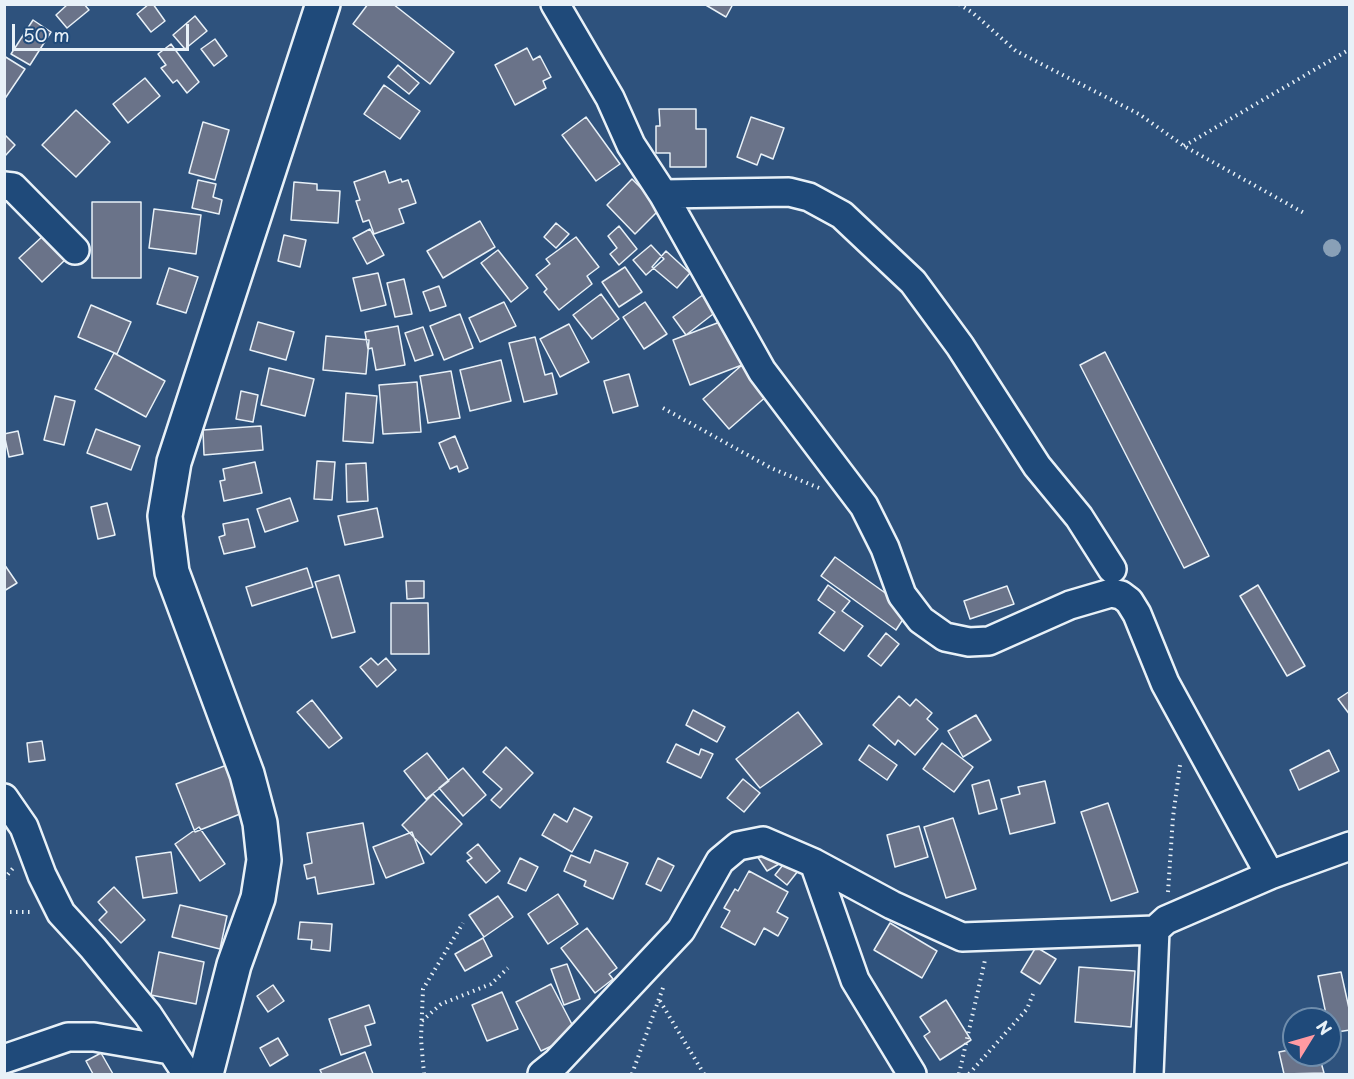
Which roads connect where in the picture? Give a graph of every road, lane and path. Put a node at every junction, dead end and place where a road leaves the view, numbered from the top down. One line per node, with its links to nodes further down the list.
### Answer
1 (323, 4): 29 (street)
2 (555, 4): 7 (street)
3 (959, 4): 5 (path)
4 (1350, 49): 5 (path)
5 (1184, 146): 8 (path)
6 (4, 186): 9 (street)
7 (663, 194): 12 (street); 13 (street)
8 (1304, 213)
9 (75, 250)
10 (663, 408): 11 (path)
11 (823, 490)
12 (1112, 569)
13 (1190, 730): 17 (street); 19 (path)
14 (4, 798): 26 (street)
15 (1350, 846): 17 (street)
16 (814, 863): 20 (street); 31 (street); 34 (street)
17 (1269, 875): 19 (street)
18 (463, 923): 25 (path)
19 (1161, 925): 20 (street); 37 (street)
20 (991, 936): 35 (path)
21 (508, 968): 25 (path)
22 (666, 980): 24 (path)
23 (1033, 994): 36 (path)
24 (659, 1000): 32 (path); 33 (path)
25 (422, 1022): 30 (path)
26 (170, 1050): 27 (street); 28 (street)
27 (4, 1059)
28 (187, 1074)
29 (206, 1074)
30 (424, 1074)
31 (542, 1074)
32 (632, 1074)
33 (704, 1074)
34 (912, 1074)
35 (959, 1074)
36 (969, 1074)
37 (1149, 1074)

